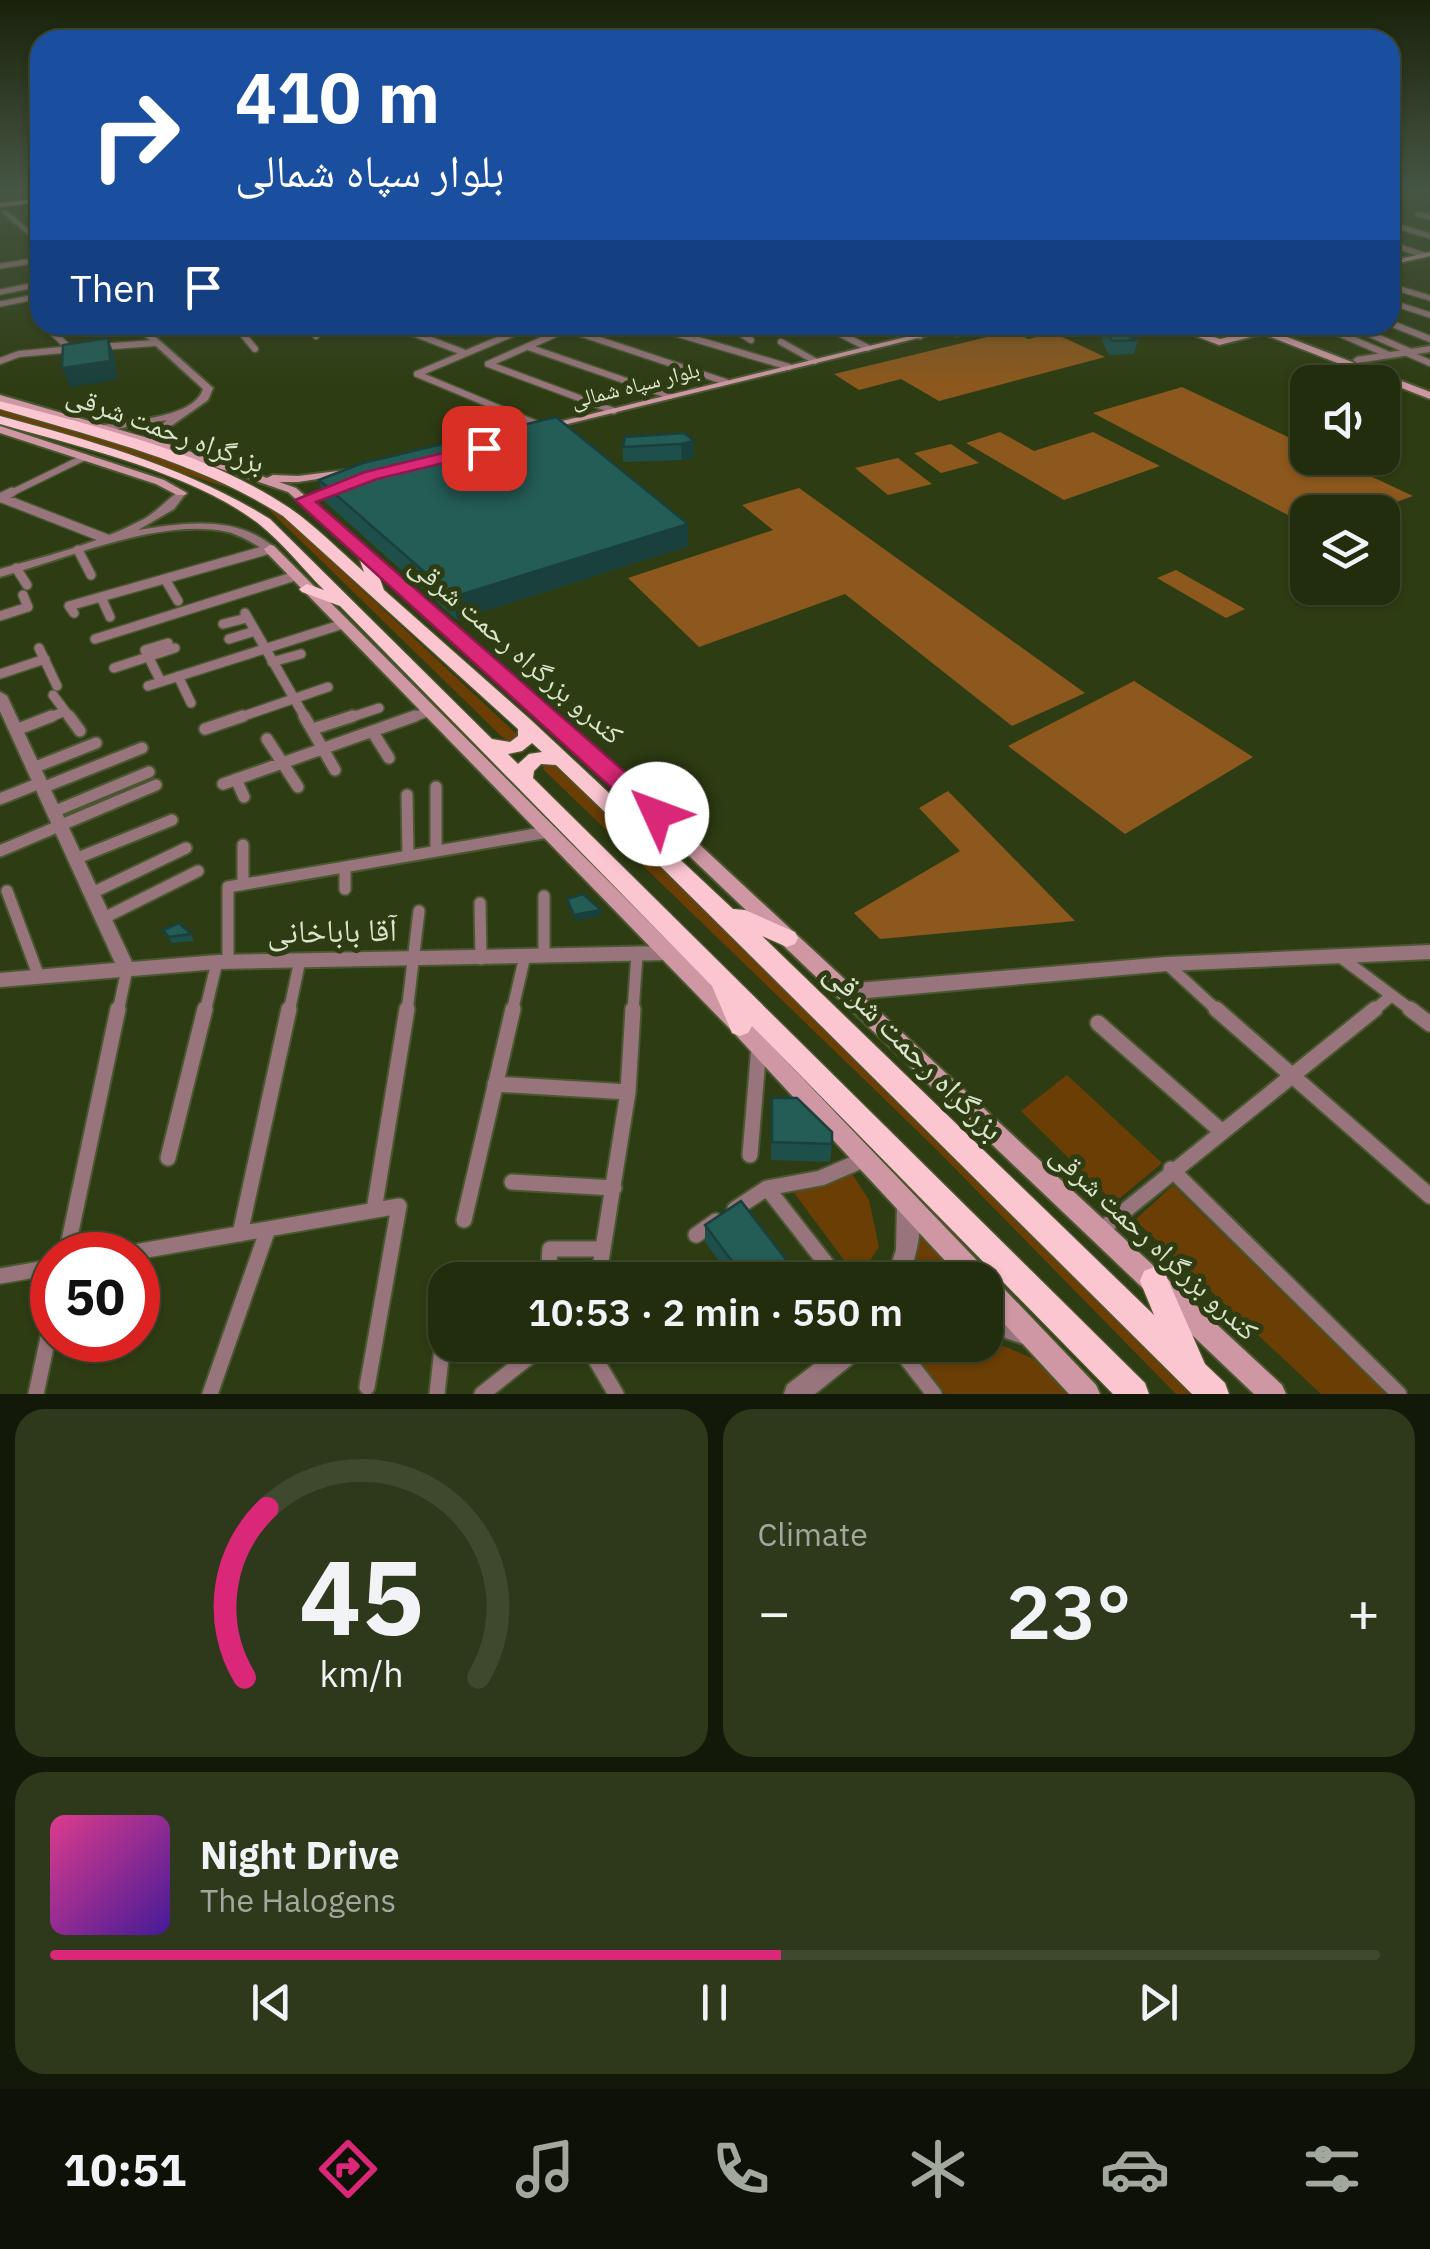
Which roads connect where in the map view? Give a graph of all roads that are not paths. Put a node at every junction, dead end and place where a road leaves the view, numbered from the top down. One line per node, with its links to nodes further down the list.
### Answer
1 (30, 262): 2 (street)
2 (0, 266)
3 (1400, 289): 5 (street)
4 (7, 296): 6 (street); 8 (street)
5 (1430, 298)
6 (0, 304)
7 (1400, 306): 9 (street)
8 (22, 315)
9 (1430, 315)
10 (1400, 327): 32 (street)
11 (56, 335): 42 (street)
12 (146, 335): 35 (street)
13 (244, 335): 39 (street)
14 (417, 335): 44 (street)
15 (499, 335): 31 (street)
16 (510, 335): 31 (street)
17 (554, 335): 36 (street)
18 (581, 335): 51 (street)
19 (690, 335): 50 (street)
20 (743, 335): 33 (street)
21 (843, 335): 40 (street)
22 (926, 335): 30 (main road, بلوار سپاه شمالی)
23 (935, 335): 53 (main road, بلوار سپاه شمالی)
24 (1200, 335): 25 (main road)
25 (1241, 335)
26 (1285, 335): 55 (main road)
27 (1288, 335): 47 (main road)
28 (1343, 335): 45 (street)
29 (1371, 335): 43 (street)
30 (920, 336): 40 (main road, بلوار سپاه شمالی)
31 (505, 337): 44 (street)
32 (1429, 337)
33 (751, 340)
34 (781, 342): 48 (street)
35 (154, 343): 38 (street); 59 (street)
36 (528, 346): 54 (street); 58 (street)
37 (82, 348): 42 (street)
38 (94, 348)
39 (255, 348)
40 (868, 348): 48 (main road, بلوار سپاه شمالی)
41 (1430, 349): 43 (street)
42 (70, 350): 46 (street)
43 (1409, 352): 45 (street); 49 (street)
44 (466, 353): 63 (street)
45 (1390, 355): 47 (street)
46 (0, 360)
47 (1357, 360): 52 (main road)
48 (815, 361): 50 (main road, بلوار سپاه شمالی)
49 (1430, 363)
50 (788, 367): 51 (main road, بلوار سپاه شمالی)
51 (726, 382): 53 (main road, بلوار سپاه شمالی)
52 (1430, 388)
53 (698, 393): 54 (main road, بلوار سپاه شمالی); 63 (main road, بلوار سپاه شمالی)
54 (670, 396): 58 (main road, بلوار سپاه شمالی)
55 (1430, 396)
56 (0, 402): 57 (highway); 81 (highway, بزرگراه رحمت شرقی)
57 (28, 406): 61 (main road, کندرو بزرگراه رحمت شرقی)
58 (614, 410): 63 (main road, بلوار سپاه شمالی)
59 (187, 411): 61 (street); 64 (street)
60 (0, 420): 84 (highway, بزرگراه رحمت شرقی)
61 (104, 428): 64 (main road, کندرو بزرگراه رحمت شرقی)
62 (0, 429): 65 (main road)
63 (536, 431)
64 (161, 445): 67 (main road, کندرو بزرگراه رحمت شرقی)
65 (85, 457): 70 (main road); 71 (street)
66 (360, 469): 68 (main road)
67 (253, 476): 68 (main road); 75 (main road, کندرو بزرگراه رحمت شرقی)
68 (321, 477): 69 (main road)
69 (352, 481)
70 (181, 493): 72 (street)
71 (1, 495): 72 (street)
72 (107, 539): 73 (street); 74 (street)
73 (270, 549): 79 (street); 80 (main road)
74 (78, 550): 76 (street); 78 (street)
75 (365, 555): 81 (highway); 156 (main road, کندرو بزرگراه رحمت شرقی)
76 (16, 568): 77 (street); 86 (street)
77 (0, 573)
78 (91, 575)
79 (165, 579): 82 (street); 83 (street)
80 (301, 582): 84 (highway); 89 (main road); 91 (street)
81 (380, 593): 111 (highway, بزرگراه رحمت شرقی)
82 (100, 597): 85 (street); 87 (street)
83 (178, 601)
84 (345, 604): 117 (highway, بزرگراه رحمت شرقی)
85 (74, 613)
86 (0, 616)
87 (110, 617)
88 (223, 624): 90 (street)
89 (343, 624): 94 (street); 108 (main road)
90 (255, 631): 92 (street); 94 (street)
91 (95, 639)
92 (229, 640)
93 (171, 646): 96 (street)
94 (264, 649): 97 (street); 100 (street)
95 (301, 654): 97 (street)
96 (148, 657): 98 (street); 101 (street)
97 (272, 662): 105 (street)
98 (114, 668)
99 (0, 674): 109 (street)
100 (178, 676): 101 (street); 106 (street)
101 (161, 682): 102 (street)
102 (148, 686)
103 (328, 688): 105 (street)
104 (0, 696): 110 (street)
105 (294, 698): 112 (street); 113 (street)
106 (190, 703)
107 (379, 708): 113 (street)
108 (430, 711): 115 (street); 138 (main road)
109 (63, 712): 110 (street); 114 (street)
110 (9, 725): 128 (street)
111 (526, 725): 117 (highway); 122 (highway, بزرگراه رحمت شرقی)
112 (205, 729)
113 (313, 729): 120 (street)
114 (80, 731)
115 (372, 732): 120 (street); 121 (street)
116 (267, 740): 123 (street)
117 (485, 742): 127 (highway, بزرگراه رحمت شرقی)
118 (96, 743): 128 (street)
119 (142, 748): 128 (street)
120 (324, 748): 123 (street); 124 (street)
121 (389, 758)
122 (563, 759): 127 (highway); 153 (highway, بزرگراه رحمت شرقی)
123 (282, 763): 126 (street); 131 (street)
124 (335, 770)
125 (149, 772): 136 (street)
126 (236, 779): 129 (street); 134 (street)
127 (523, 779): 168 (highway)
128 (38, 780): 135 (street); 136 (street)
129 (223, 784)
130 (156, 785): 136 (street)
131 (298, 787)
132 (436, 787): 141 (street)
133 (407, 794): 143 (street)
134 (244, 797)
135 (0, 799)
136 (56, 819): 142 (street); 144 (street)
137 (172, 820): 144 (street)
138 (548, 832): 141 (street); 159 (main road)
139 (243, 845): 147 (street)
140 (186, 848): 150 (street)
141 (436, 850): 143 (street)
142 (0, 851)
143 (408, 855): 145 (street)
144 (75, 859): 150 (street)
145 (345, 867): 147 (street); 148 (street)
146 (198, 871): 155 (street)
147 (243, 884): 165 (street)
148 (345, 890)
149 (7, 891): 169 (street)
150 (90, 894): 155 (street)
151 (544, 896): 161 (street)
152 (480, 903): 163 (street)
153 (724, 910): 156 (highway); 216 (highway, بزرگراه رحمت شرقی)
154 (419, 911): 162 (street)
155 (102, 919): 167 (street)
156 (787, 938): 171 (main road, کندرو بزرگراه رحمت شرقی)
157 (1430, 952): 160 (street)
158 (637, 954): 159 (street, آقا باباخانی); 161 (street, آقا باباخانی); 179 (street)
159 (666, 954): 175 (main road)
160 (1337, 954): 166 (street); 172 (street)
161 (534, 956): 163 (street, آقا باباخانی); 178 (street)
162 (416, 958): 163 (street, آقا باباخانی); 164 (street, آقا باباخانی); 190 (street)
163 (481, 958)
164 (300, 960): 165 (street, آقا باباخانی); 195 (street)
165 (222, 962): 167 (street, آقا باباخانی); 182 (street)
166 (1167, 964): 171 (street); 177 (street)
167 (127, 969): 169 (street, آقا باباخانی); 194 (street)
168 (719, 974): 175 (highway); 226 (highway)
169 (40, 977): 170 (street, آقا باباخانی)
170 (0, 980)
171 (845, 992): 193 (main road, کندرو بزرگراه رحمت شرقی)
172 (1390, 996): 174 (street); 177 (street)
173 (1098, 1023): 180 (street)
174 (1430, 1024)
175 (740, 1026): 176 (main road)
176 (759, 1046): 181 (street); 183 (main road)
177 (1291, 1078): 180 (street); 188 (street)
178 (495, 1084): 179 (street); 191 (street)
179 (628, 1092): 186 (street)
180 (1221, 1131): 184 (street)
181 (750, 1155)
182 (168, 1158)
183 (866, 1158): 187 (street); 189 (main road)
184 (1171, 1169): 193 (street); 228 (street)
185 (512, 1182): 186 (street)
186 (614, 1188): 198 (street)
187 (767, 1188): 196 (street); 201 (street)
188 (1430, 1196)
189 (908, 1204): 202 (street); 203 (main road)
190 (374, 1210): 192 (street); 217 (street)
191 (464, 1220)
192 (268, 1229): 195 (street); 220 (street)
193 (1101, 1230): 206 (main road, کندرو بزرگراه رحمت شرقی)
194 (71, 1232)
195 (240, 1234): 197 (street)
196 (696, 1234)
197 (160, 1248)
198 (603, 1249): 199 (street); 200 (street)
199 (549, 1262)
200 (601, 1262)
201 (825, 1262)
202 (903, 1262)
203 (964, 1262)
204 (30, 1270): 205 (street)
205 (0, 1276)
206 (1154, 1282): 216 (highway); 227 (main road, کندرو بزرگراه رحمت شرقی)
207 (1003, 1303): 209 (main road)
208 (1003, 1325): 209 (street)
209 (1032, 1334): 225 (main road)
210 (43, 1362): 219 (street)
211 (441, 1362): 221 (street)
212 (522, 1362): 222 (street)
213 (596, 1362): 223 (street)
214 (838, 1362): 218 (street)
215 (909, 1362): 224 (street)
216 (1204, 1385)
217 (367, 1387)
218 (804, 1391)
219 (36, 1394)
220 (210, 1394)
221 (437, 1394)
222 (482, 1394)
223 (616, 1394)
224 (934, 1394)
225 (1087, 1394)
226 (1134, 1394)
227 (1273, 1394)
228 (1399, 1394)

